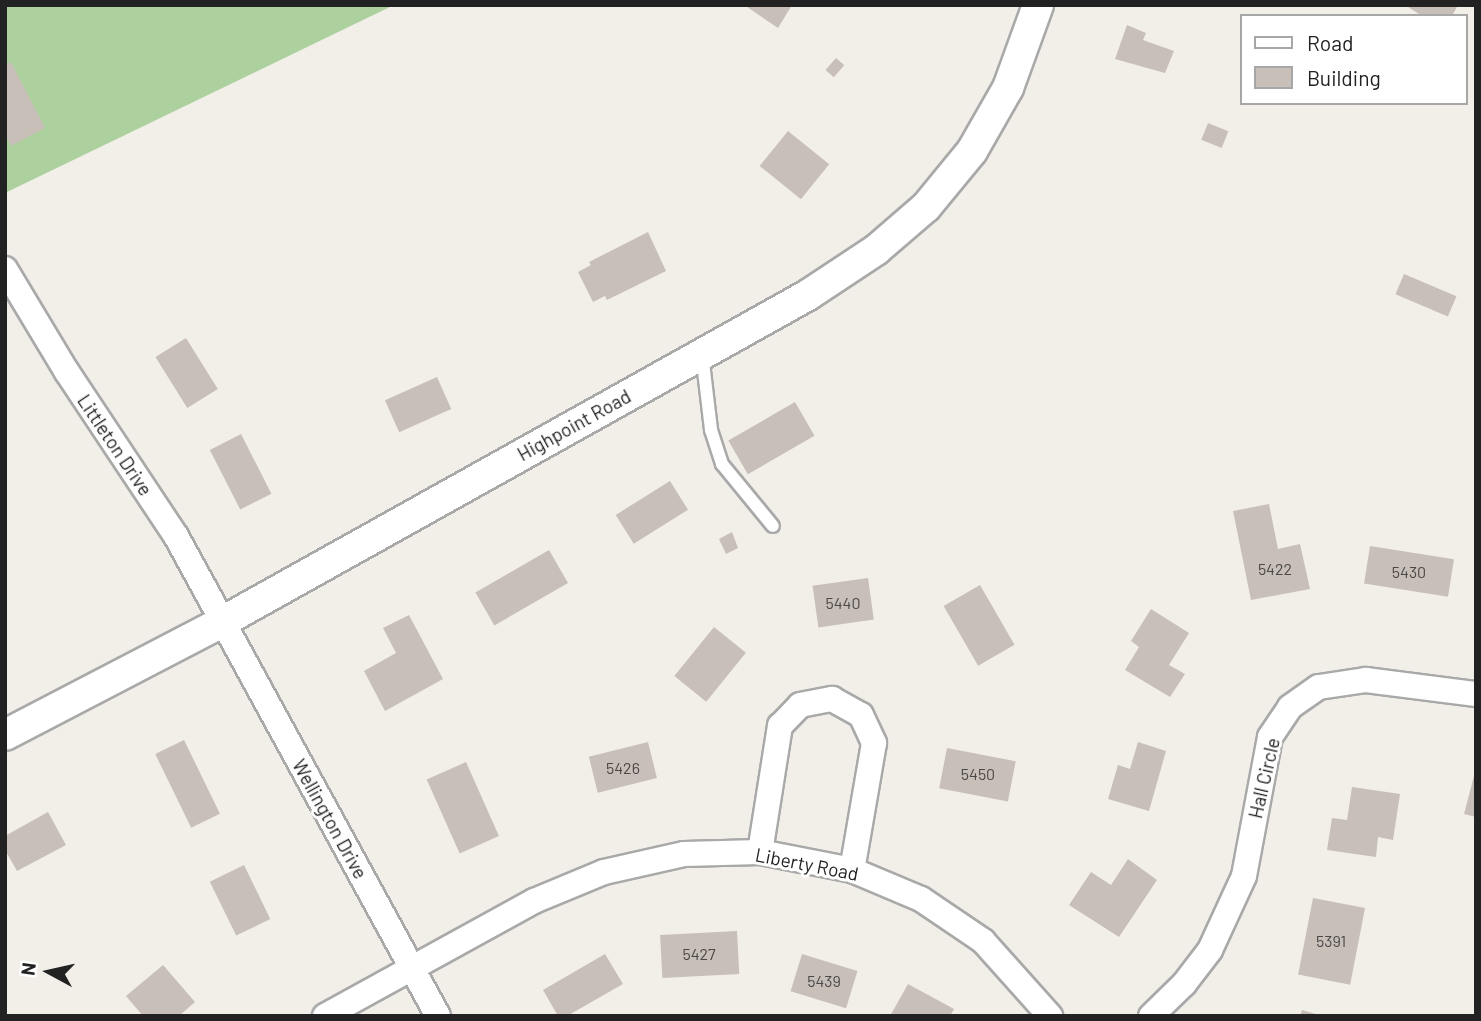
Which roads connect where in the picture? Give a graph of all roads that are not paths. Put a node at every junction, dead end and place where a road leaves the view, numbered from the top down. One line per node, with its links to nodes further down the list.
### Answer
1 (1038, 5): 3 (street, Highpoint Road)
2 (5, 270): 5 (street, Littleton Drive)
3 (702, 354): 4 (lane); 5 (street, Highpoint Road)
4 (773, 526)
5 (222, 622): 7 (street, Highpoint Road); 10 (street, Wellington Drive)
6 (1476, 694): 14 (street, Hall Circle)
7 (5, 735)
8 (760, 852): 9 (street, Liberty Road); 9 (street); 10 (street, Liberty Road)
9 (852, 870): 13 (street, Liberty Road)
10 (412, 968): 11 (street, Liberty Road); 12 (street, Wellington Drive)
11 (325, 1016)
12 (438, 1016)
13 (1050, 1016)
14 (1151, 1016)

